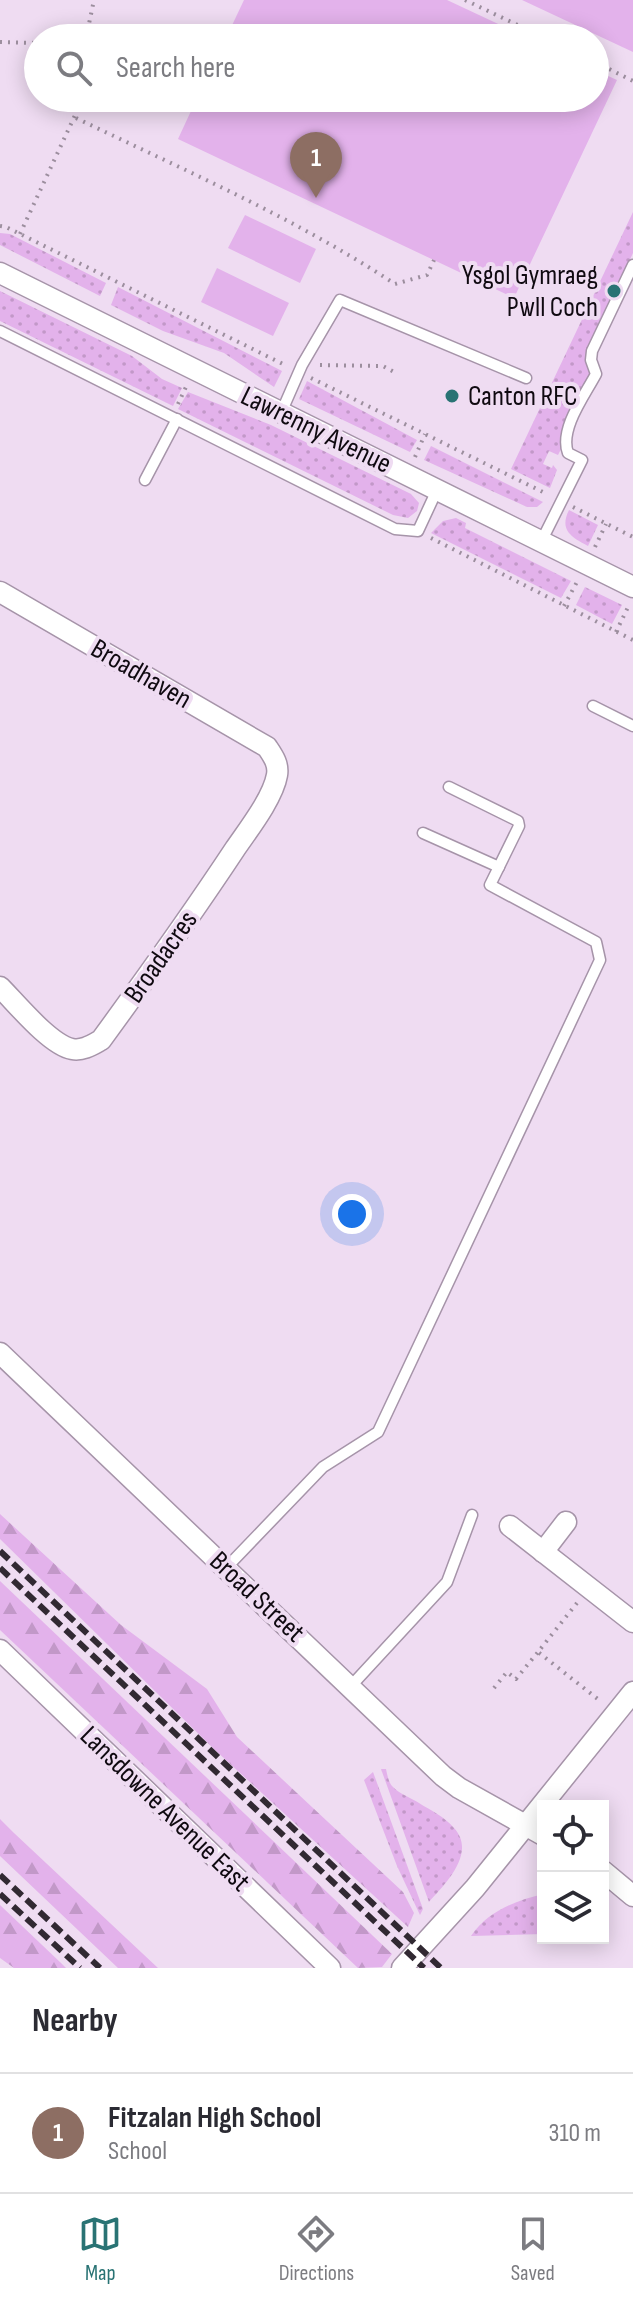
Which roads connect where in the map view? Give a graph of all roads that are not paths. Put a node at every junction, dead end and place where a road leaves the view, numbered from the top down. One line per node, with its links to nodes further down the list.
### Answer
1 (633, 265): 9 (lane)
2 (0, 273): 5 (street, Lawrenny Avenue)
3 (0, 331): 6 (lane)
4 (526, 378): 5 (lane)
5 (281, 413): 8 (street, Lawrenny Avenue)
6 (174, 418): 7 (lane); 8 (lane)
7 (145, 480)
8 (437, 490): 9 (street, Lawrenny Avenue)
9 (541, 542): 10 (street, Lawrenny Avenue)
10 (633, 587)
11 (0, 592): 14 (street, Broadhaven)
12 (593, 706): 13 (lane)
13 (633, 726)
14 (276, 761): 18 (street, Broadacres)
15 (449, 787): 17 (lane)
16 (423, 833): 17 (lane)
17 (499, 867): 24 (lane)
18 (0, 987)
19 (0, 1353): 24 (street, Broad Street)
20 (472, 1515): 27 (lane)
21 (566, 1522): 23 (street)
22 (510, 1526): 23 (street)
23 (543, 1552): 25 (street)
24 (226, 1568): 27 (street, Broad Street)
25 (633, 1622)
26 (0, 1650): 32 (street, Lansdowne Avenue East)
27 (351, 1686): 29 (street, Broad Street)
28 (633, 1692): 29 (street)
29 (534, 1830): 33 (street)
30 (604, 1872): 31 (street)
31 (633, 1896)
32 (330, 1968)
33 (402, 1968)

